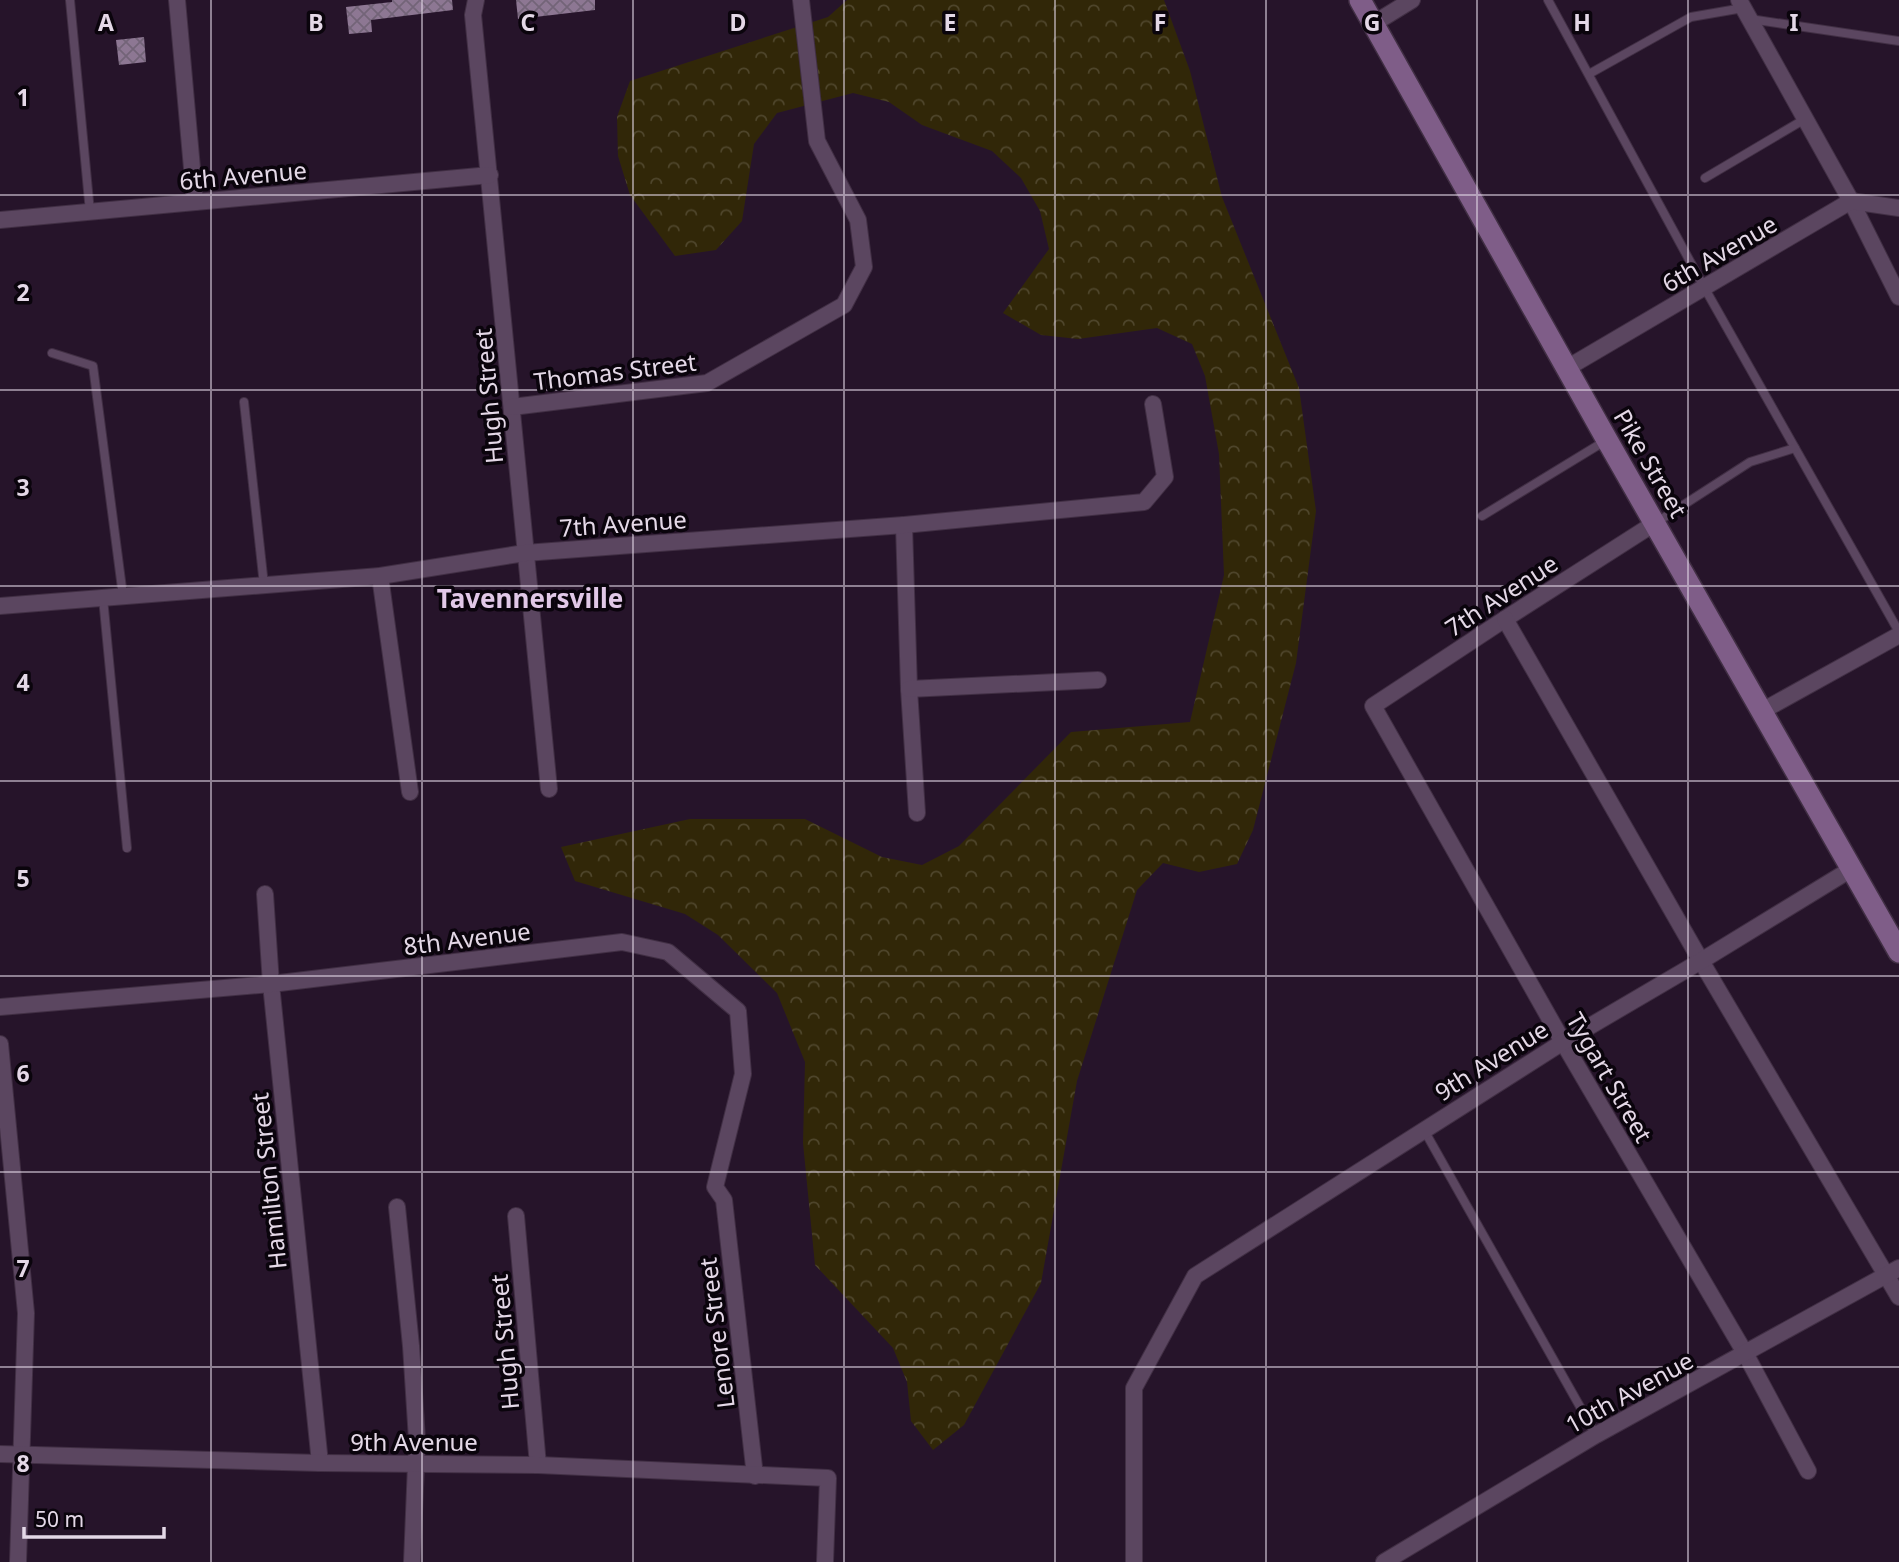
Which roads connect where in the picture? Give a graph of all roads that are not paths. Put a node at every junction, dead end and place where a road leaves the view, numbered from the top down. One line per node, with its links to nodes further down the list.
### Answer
1 (71, 0): 18 (lane)
2 (177, 0): 16 (street)
3 (476, 0): 13 (street, Hugh Street)
4 (801, 0): 26 (street, Thomas Street)
5 (1360, 0): 9 (main road, Pike Street)
6 (1412, 0): 9 (street)
7 (1548, 0): 11 (lane)
8 (1744, 9): 10 (lane); 11 (lane); 12 (street)
9 (1373, 24): 23 (main road, Pike Street)
10 (1899, 41)
11 (1589, 75): 20 (lane)
12 (1805, 119): 14 (lane); 15 (street)
13 (490, 175): 16 (street, 6th Avenue); 26 (street, Hugh Street)
14 (1705, 178)
15 (1851, 201): 17 (street); 20 (street, 6th Avenue); 21 (street)
16 (195, 202): 18 (street, 6th Avenue)
17 (1899, 208)
18 (90, 212): 19 (street, 6th Avenue)
19 (0, 220)
20 (1704, 288): 23 (street, 6th Avenue); 28 (lane)
21 (1899, 298)
22 (52, 353): 35 (lane)
23 (1567, 368): 27 (main road, Pike Street)
24 (244, 402): 34 (lane)
25 (1153, 404): 31 (street, 7th Avenue)
26 (512, 407): 32 (street, Hugh Street)
27 (1607, 440): 29 (lane); 30 (main road, Pike Street)
28 (1795, 448): 30 (lane); 39 (lane)
29 (1482, 516)
30 (1655, 523): 38 (street, 7th Avenue); 43 (main road, Pike Street)
31 (904, 525): 32 (street, 7th Avenue); 41 (street)
32 (525, 553): 33 (street, 7th Avenue); 44 (street, Hugh Street)
33 (380, 576): 34 (street, 7th Avenue); 45 (street)
34 (264, 585): 35 (street, 7th Avenue)
35 (123, 596): 36 (street, 7th Avenue)
36 (103, 598): 37 (street, 7th Avenue); 47 (lane)
37 (0, 606)
38 (1505, 619): 42 (street, 7th Avenue); 51 (street)
39 (1899, 634): 43 (street)
40 (1098, 680): 41 (street)
41 (909, 689): 46 (street)
42 (1373, 706): 54 (street, Tygart Street)
43 (1762, 711): 48 (main road, Pike Street)
44 (548, 789)
45 (410, 792)
46 (917, 813)
47 (127, 848)
48 (1853, 868): 50 (main road, Pike Street); 51 (street, 9th Avenue)
49 (265, 894): 52 (street, Hamilton Street)
50 (1899, 952)
51 (1701, 961): 54 (street, 9th Avenue); 60 (street)
52 (271, 984): 53 (street, 8th Avenue); 57 (street, 8th Avenue); 66 (street, Hamilton Street)
53 (0, 1007)
54 (1563, 1042): 56 (street, 9th Avenue); 62 (street, Tygart Street)
55 (0, 1044): 65 (street)
56 (1424, 1130): 63 (lane); 74 (street, 9th Avenue)
57 (715, 1187): 70 (street, Lenore Street)
58 (397, 1207): 67 (street)
59 (516, 1216): 68 (street, Hugh Street)
60 (1893, 1271): 61 (street); 62 (street, 10th Avenue)
61 (1899, 1297)
62 (1745, 1353): 63 (street, 10th Avenue); 69 (street, Tygart Street)
63 (1596, 1434): 75 (street, 10th Avenue)
64 (0, 1454): 65 (street, 9th Avenue)
65 (22, 1455): 66 (street, 9th Avenue); 71 (street)
66 (320, 1463): 67 (street, 9th Avenue)
67 (416, 1464): 68 (street, 9th Avenue); 72 (street)
68 (538, 1465): 70 (street, 9th Avenue)
69 (1808, 1471)
70 (755, 1476): 73 (street, 9th Avenue)
71 (18, 1562)
72 (412, 1562)
73 (825, 1562)
74 (1134, 1562)
75 (1384, 1562)

